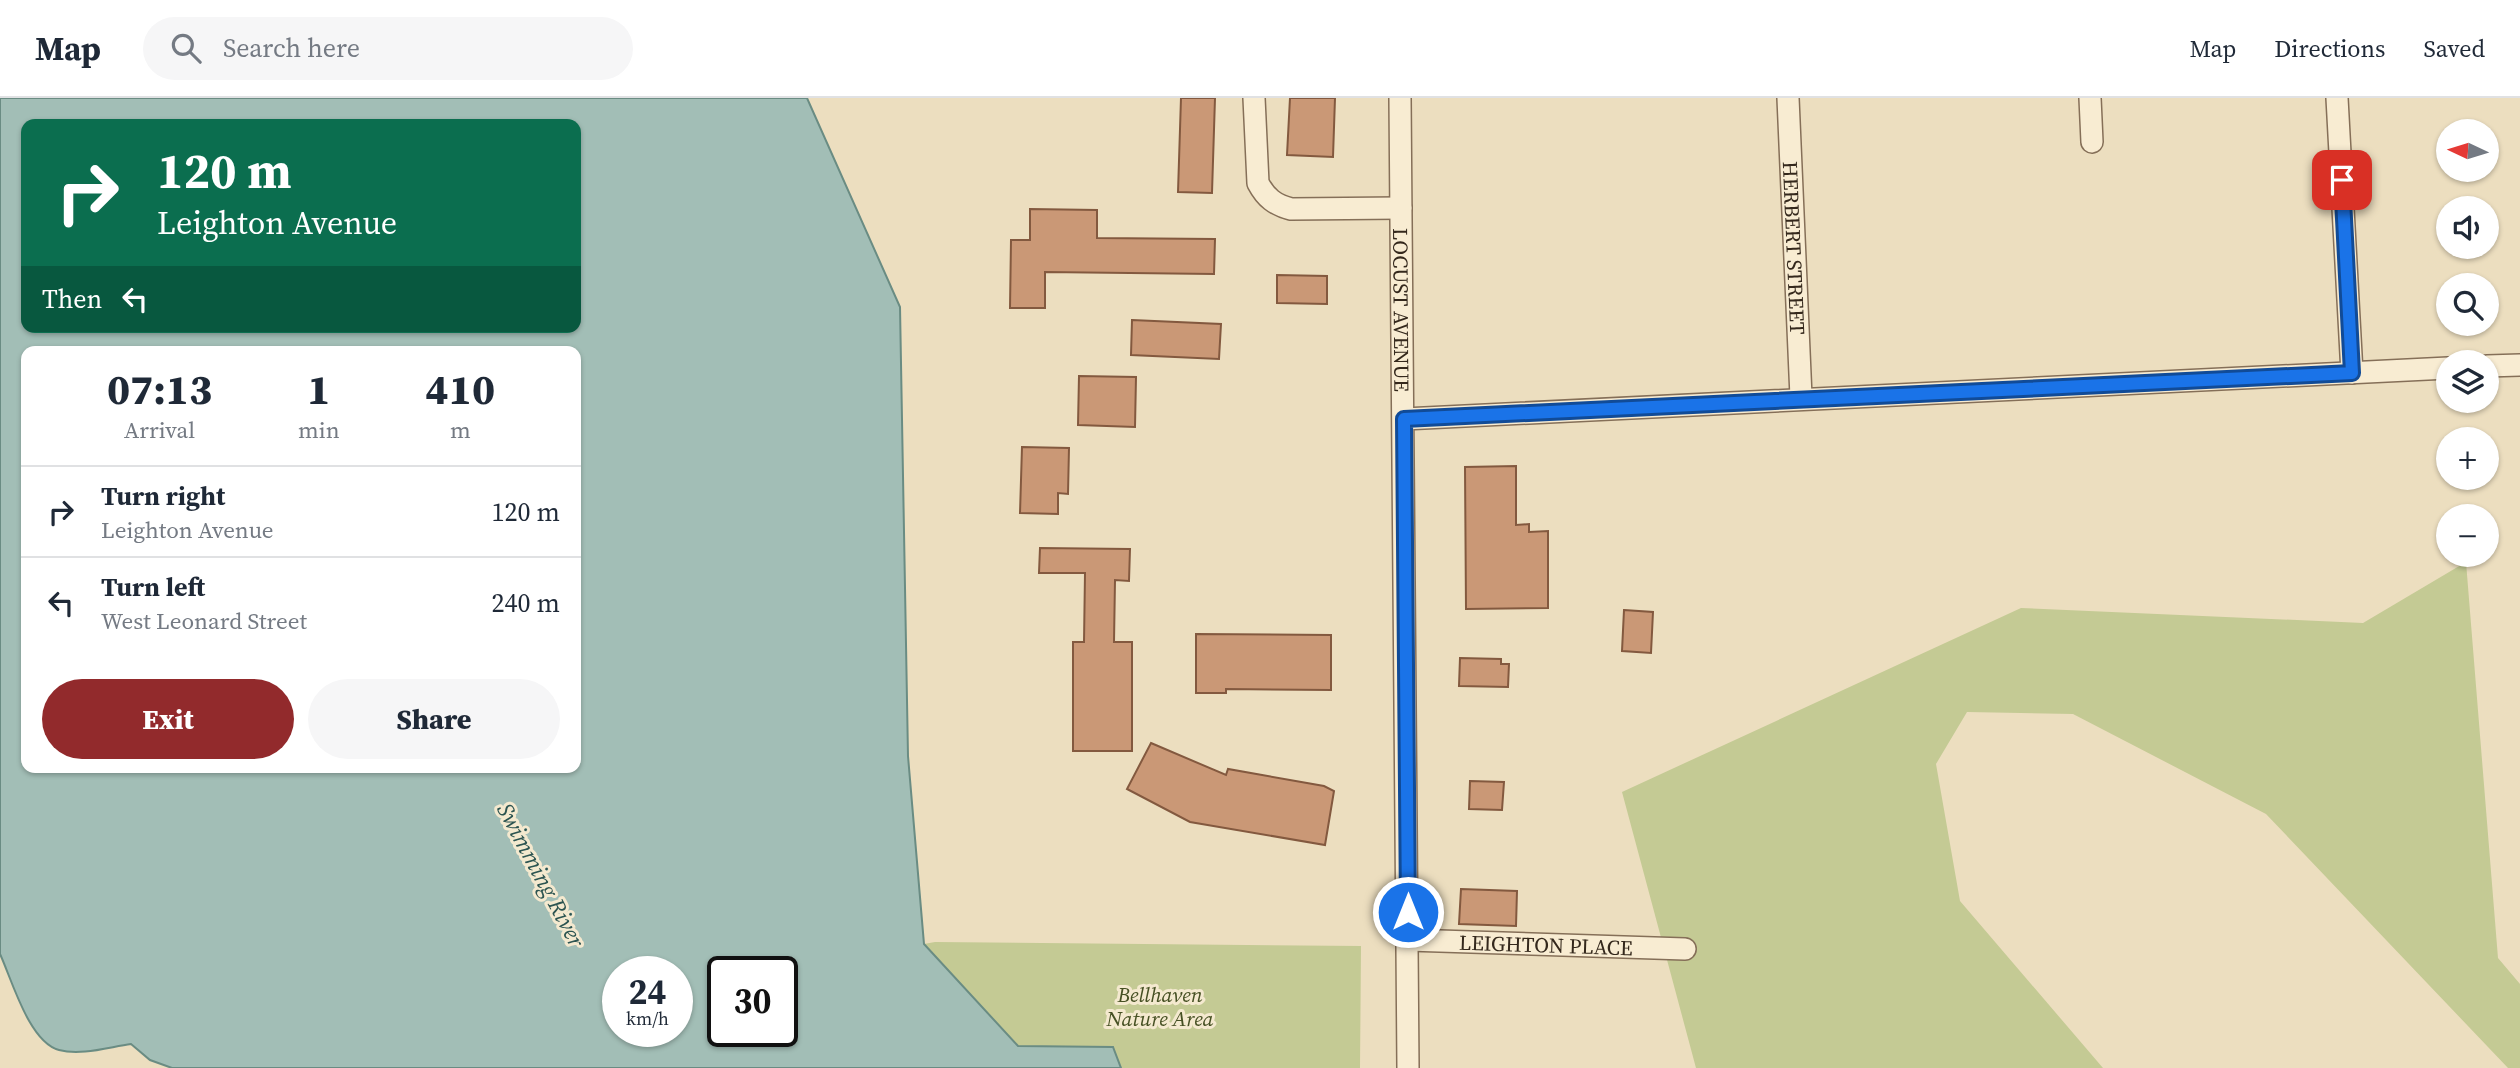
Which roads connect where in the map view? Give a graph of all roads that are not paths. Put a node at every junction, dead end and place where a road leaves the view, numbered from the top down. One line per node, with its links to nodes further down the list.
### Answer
1 (1254, 98): 7 (street)
2 (1400, 98): 7 (street, LOCUST AVENUE)
3 (1788, 98): 12 (street, HERBERT STREET)
4 (2090, 98): 6 (street)
5 (2337, 98): 11 (street)
6 (2092, 142)
7 (1401, 208): 13 (street, LOCUST AVENUE)
8 (2520, 365): 9 (street)
9 (2499, 366)
10 (2436, 369): 11 (street)
11 (2352, 373): 12 (street)
12 (1801, 397): 13 (street)
13 (1404, 419): 14 (street, LOCUST AVENUE)
14 (1408, 940): 15 (street, LEIGHTON PLACE); 16 (street, LOCUST AVENUE)
15 (1685, 949)
16 (1408, 1068)

